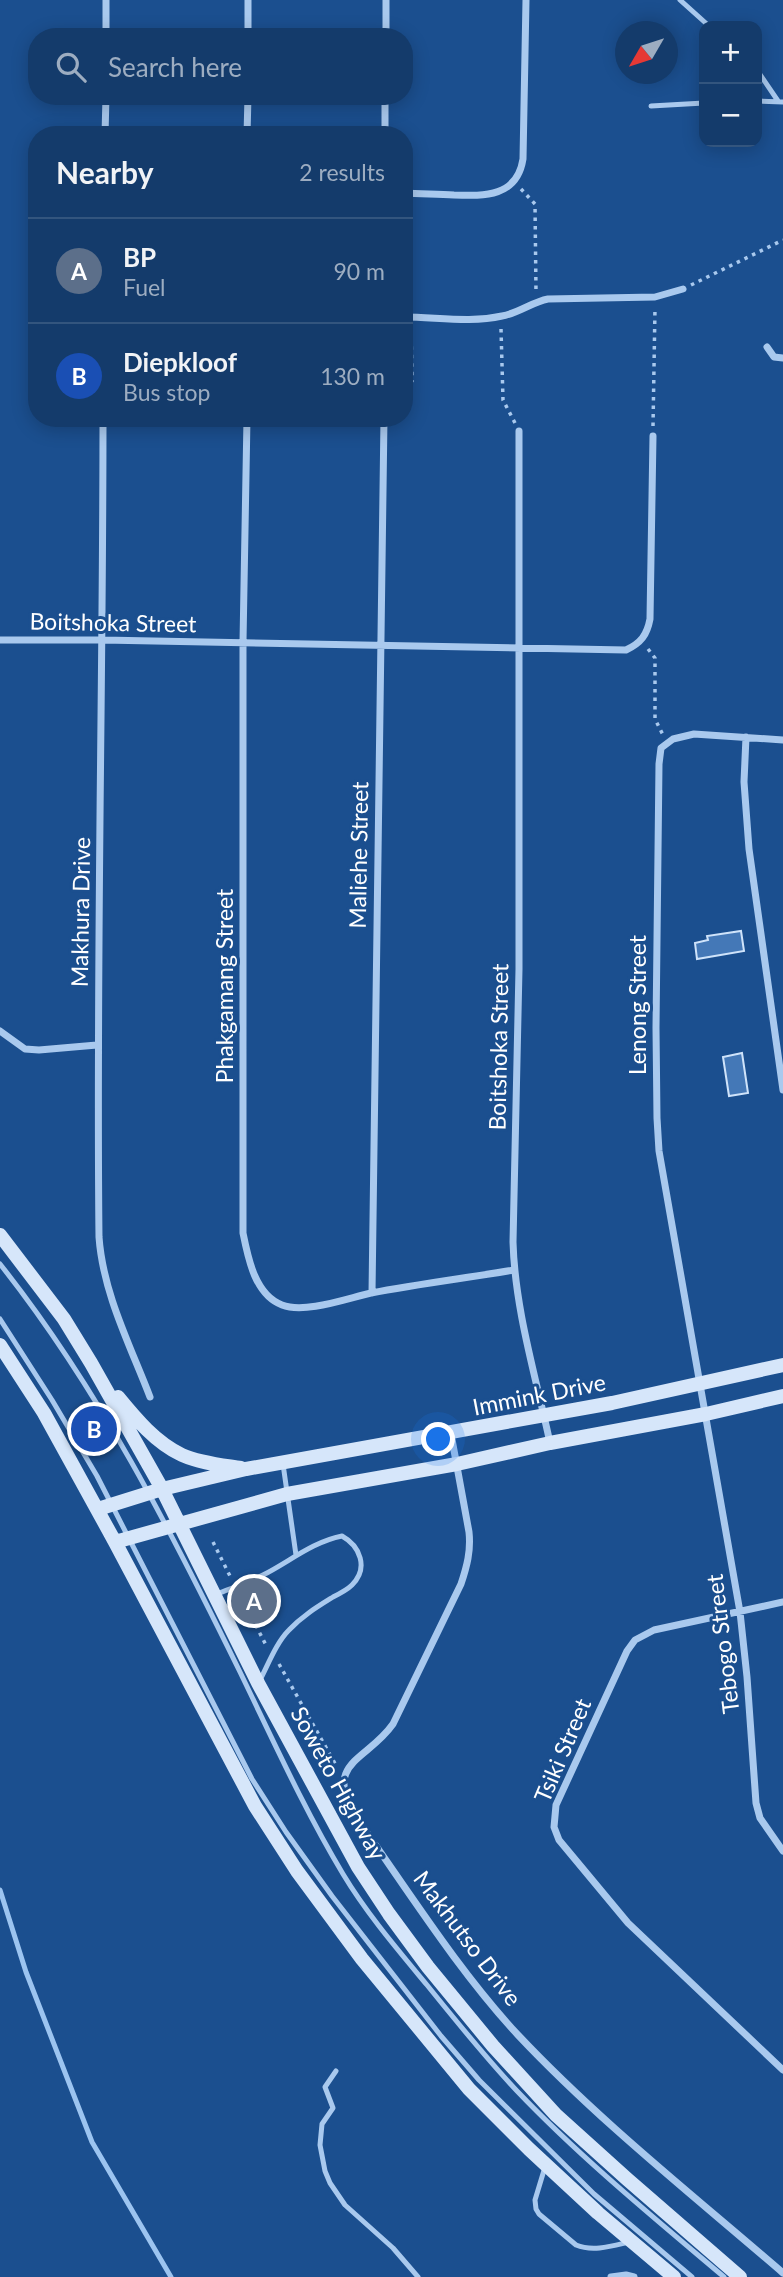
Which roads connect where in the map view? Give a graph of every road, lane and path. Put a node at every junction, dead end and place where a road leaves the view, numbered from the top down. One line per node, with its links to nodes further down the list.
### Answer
1 (106, 0): 7 (street)
2 (248, 0): 8 (street)
3 (386, 0): 9 (street)
4 (526, 0): 21 (street)
5 (680, 0): 6 (lane)
6 (703, 21)
7 (106, 28)
8 (248, 28)
9 (386, 28)
10 (762, 77): 11 (lane)
11 (780, 101): 12 (lane)
12 (762, 102)
13 (699, 103): 17 (lane)
14 (106, 105): 18 (street)
15 (248, 105): 19 (street)
16 (385, 105): 20 (street)
17 (651, 106)
18 (105, 126)
19 (247, 126)
20 (385, 126)
21 (514, 181): 22 (street); 26 (path)
22 (413, 193)
23 (783, 240): 24 (path)
24 (683, 289): 25 (street)
25 (655, 297): 26 (street); 35 (path)
26 (537, 301): 28 (street)
27 (413, 317): 28 (street)
28 (501, 317): 34 (path)
29 (766, 347): 30 (street)
30 (783, 358)
31 (103, 427): 37 (street, Makhura Drive)
32 (247, 427): 39 (street, Phakgamang Street)
33 (384, 427): 40 (street, Maliehe Street)
34 (519, 431): 41 (street, Boitshoka Street)
35 (653, 436): 38 (street)
36 (0, 640): 37 (street, Boitshoka Street)
37 (103, 640): 39 (street, Boitshoka Street); 46 (street, Makhura Drive)
38 (641, 641): 41 (street, Boitshoka Street); 44 (path)
39 (243, 642): 40 (street, Boitshoka Street); 51 (street, Phakgamang Street)
40 (380, 646): 41 (street, Boitshoka Street); 51 (street, Maliehe Street)
41 (520, 648): 50 (street, Boitshoka Street)
42 (746, 737): 43 (street); 44 (street); 47 (street)
43 (783, 740)
44 (667, 743): 56 (street, Lenong Street)
45 (0, 1031): 46 (street)
46 (97, 1045): 58 (street, Makhura Drive)
47 (783, 1090)
48 (0, 1235): 54 (main road, Soweto Highway)
49 (0, 1264): 66 (lane, Soweto Highway)
50 (514, 1270): 51 (street, Phakgamang Street); 60 (street, Boitshoka Street)
51 (372, 1293)
52 (0, 1319): 68 (lane)
53 (0, 1345): 68 (main road)
54 (91, 1363): 65 (main road); 66 (main road, Soweto Highway)
55 (783, 1364): 56 (main road, Immink Drive)
56 (699, 1385): 59 (street, Tebogo Street); 60 (main road, Immink Drive)
57 (783, 1396): 59 (main road)
58 (150, 1397)
59 (706, 1414): 62 (main road); 76 (street, Tebogo Street)
60 (544, 1416): 61 (main road, Immink Drive); 62 (street, Boitshoka Street)
61 (451, 1434): 63 (main road, Immink Drive); 64 (street)
62 (550, 1443): 64 (main road)
63 (283, 1463): 65 (main road, Immink Drive); 67 (lane)
64 (457, 1464): 67 (main road); 79 (street)
65 (246, 1469): 66 (main road, Immink Drive)
66 (155, 1491): 68 (main road, Immink Drive); 69 (main road, Soweto Highway)
67 (287, 1494): 69 (main road); 72 (lane)
68 (105, 1507): 70 (main road)
69 (173, 1526): 70 (main road); 74 (main road, Soweto Highway); 91 (lane, Soweto Highway)
70 (123, 1540): 83 (main road); 90 (lane)
71 (213, 1542): 73 (path)
72 (296, 1555): 73 (lane); 77 (lane)
73 (236, 1587): 74 (lane); 77 (path)
74 (214, 1595): 78 (main road, Soweto Highway)
75 (783, 1602): 76 (street, Tsiki Street)
76 (740, 1612): 80 (street, Tebogo Street); 81 (street, Tsiki Street)
77 (273, 1656): 78 (lane); 79 (path)
78 (258, 1682): 92 (main road, Soweto Highway)
79 (344, 1778): 85 (street, Makhutso Drive)
80 (783, 1851)
81 (783, 2070)
82 (336, 2071): 86 (lane)
83 (545, 2165): 84 (main road); 84 (lane)
84 (632, 2242): 89 (main road)
85 (783, 2275)
86 (418, 2277)
87 (611, 2277): 88 (street)
88 (634, 2277)
89 (674, 2277)
90 (692, 2277)
91 (724, 2277)
92 (740, 2277)

